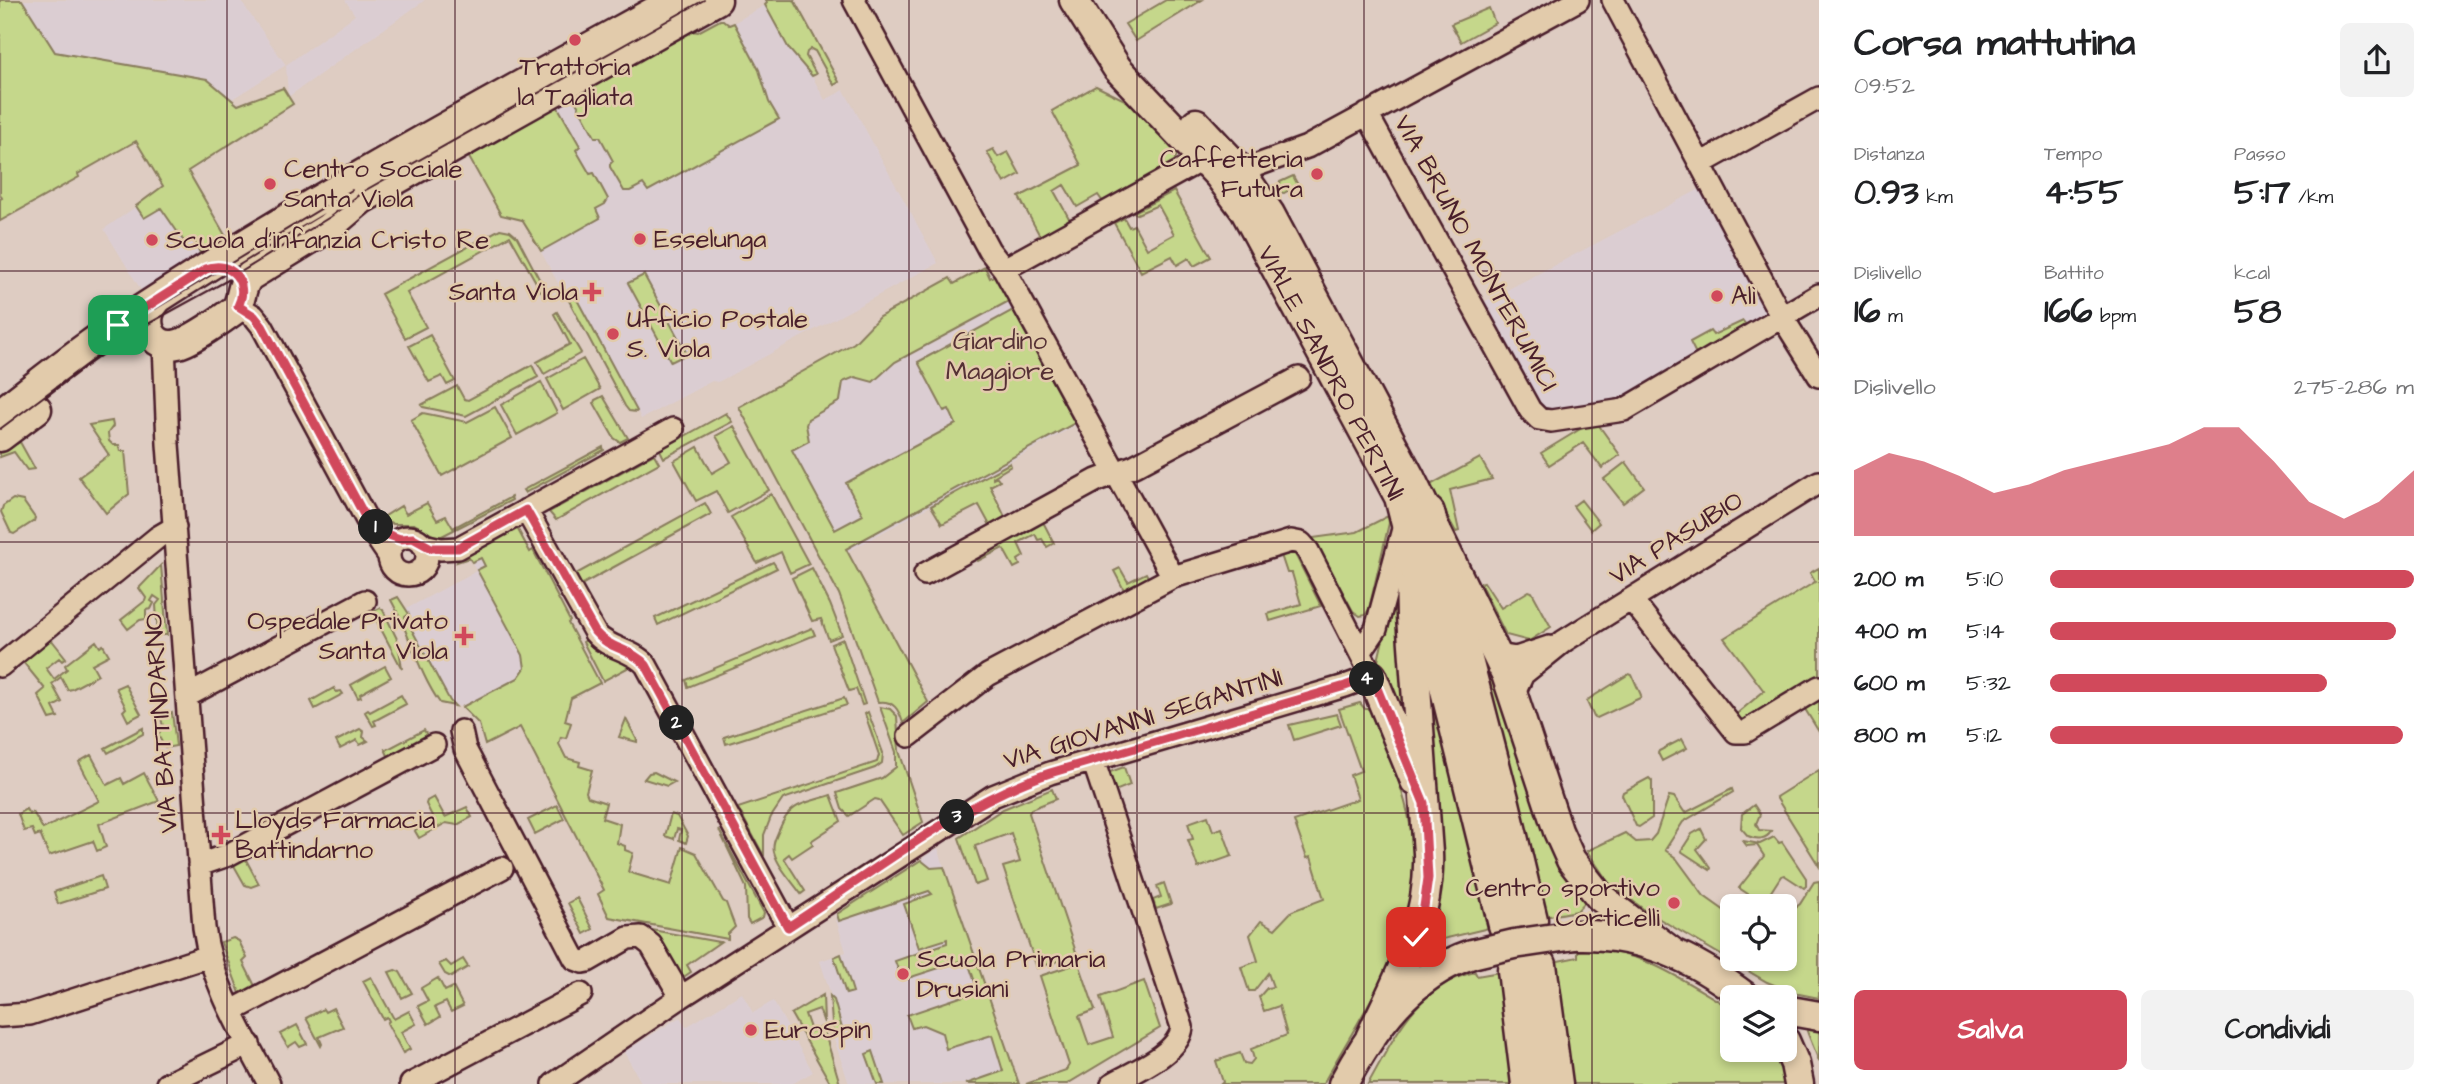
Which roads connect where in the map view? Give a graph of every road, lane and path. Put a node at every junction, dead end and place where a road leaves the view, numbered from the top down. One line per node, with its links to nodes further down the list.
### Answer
1 (676, 0): 15 (main road)
2 (717, 0): 18 (main road)
3 (853, 0): 16 (street)
4 (1074, 0): 11 (main road, VIALE SANDRO PERTINI)
5 (1096, 0): 13 (main road, VIALE SANDRO PERTINI)
6 (1578, 0): 9 (street, VIA BRUNO MONTERUMICI)
7 (1614, 0): 12 (street)
8 (1819, 99): 12 (street)
9 (1367, 114): 10 (street, VIA BRUNO MONTERUMICI); 20 (street, VIA BRUNO MONTERUMICI)
10 (1307, 147): 13 (street, VIA BRUNO MONTERUMICI); 14 (street, VIA BRUNO MONTERUMICI)
11 (1203, 159): 16 (street); 30 (main road, VIALE SANDRO PERTINI)
12 (1700, 164): 20 (street)
13 (1238, 168): 14 (main road, VIALE SANDRO PERTINI)
14 (1257, 194): 30 (main road, VIALE SANDRO PERTINI)
15 (206, 269): 18 (main road); 19 (main road)
16 (1004, 269): 27 (street)
17 (1819, 295): 20 (street)
18 (240, 297): 21 (main road); 32 (street)
19 (157, 300): 21 (main road); 24 (main road)
20 (1782, 317): 22 (street)
21 (158, 339): 26 (main road); 31 (street, VIA BATTINDARNO)
22 (1819, 376)
23 (1299, 378): 27 (street)
24 (0, 413)
25 (673, 429): 29 (street)
26 (0, 437)
27 (1116, 473): 34 (street); 35 (street)
28 (1819, 482): 36 (street, VIA PASUBIO)
29 (526, 510): 33 (street); 53 (street)
30 (1414, 523): 39 (main road, VIALE SANDRO PERTINI); 40 (street); 49 (main road); 52 (highway, VIALE SANDRO PERTINI)
31 (175, 527): 41 (street); 44 (street, VIA BATTINDARNO)
32 (394, 548): 33 (street); 33 (street)
33 (424, 555)
34 (925, 574)
35 (1173, 577): 40 (street); 46 (street)
36 (1631, 598): 38 (street, VIA PASUBIO); 42 (street)
37 (366, 601): 44 (street)
38 (1564, 641): 39 (street, VIA PASUBIO); 43 (street, VIA PASUBIO)
39 (1498, 655): 43 (main road, VIALE SANDRO PERTINI)
40 (1367, 664): 48 (street, VIA GIOVANNI SEGANTINI); 49 (main road)
41 (0, 666)
42 (1819, 687)
43 (1514, 692): 54 (main road, VIALE SANDRO PERTINI)
44 (187, 696): 50 (street, VIA BATTINDARNO)
45 (461, 731): 58 (street)
46 (908, 736)
47 (434, 745): 50 (street)
48 (1093, 760): 53 (street, VIA GIOVANNI SEGANTINI); 70 (street)
49 (1424, 803): 63 (main road)
50 (199, 864): 55 (street, VIA BATTINDARNO)
51 (502, 868): 59 (street)
52 (1518, 922)
53 (788, 927): 58 (street, VIA GIOVANNI SEGANTINI)
54 (1672, 952): 56 (main road); 63 (main road, bridge)
55 (209, 956): 59 (street, VIA BATTINDARNO); 61 (street)
56 (1730, 985)
57 (581, 994): 68 (street)
58 (681, 997): 69 (street, VIA GIOVANNI SEGANTINI)
59 (232, 1012): 64 (street, VIA BATTINDARNO)
60 (1797, 1012): 62 (main road)
61 (0, 1016)
62 (1819, 1016)
63 (1370, 1038): 71 (main road)
64 (249, 1044): 66 (street); 67 (street, VIA BATTINDARNO)
65 (1794, 1062): 74 (main road)
66 (167, 1084)
67 (269, 1084)
68 (411, 1084)
69 (554, 1084)
70 (1112, 1084)
71 (1343, 1084)
72 (1528, 1084): 73 (highway)
73 (1556, 1084)
74 (1799, 1084)

